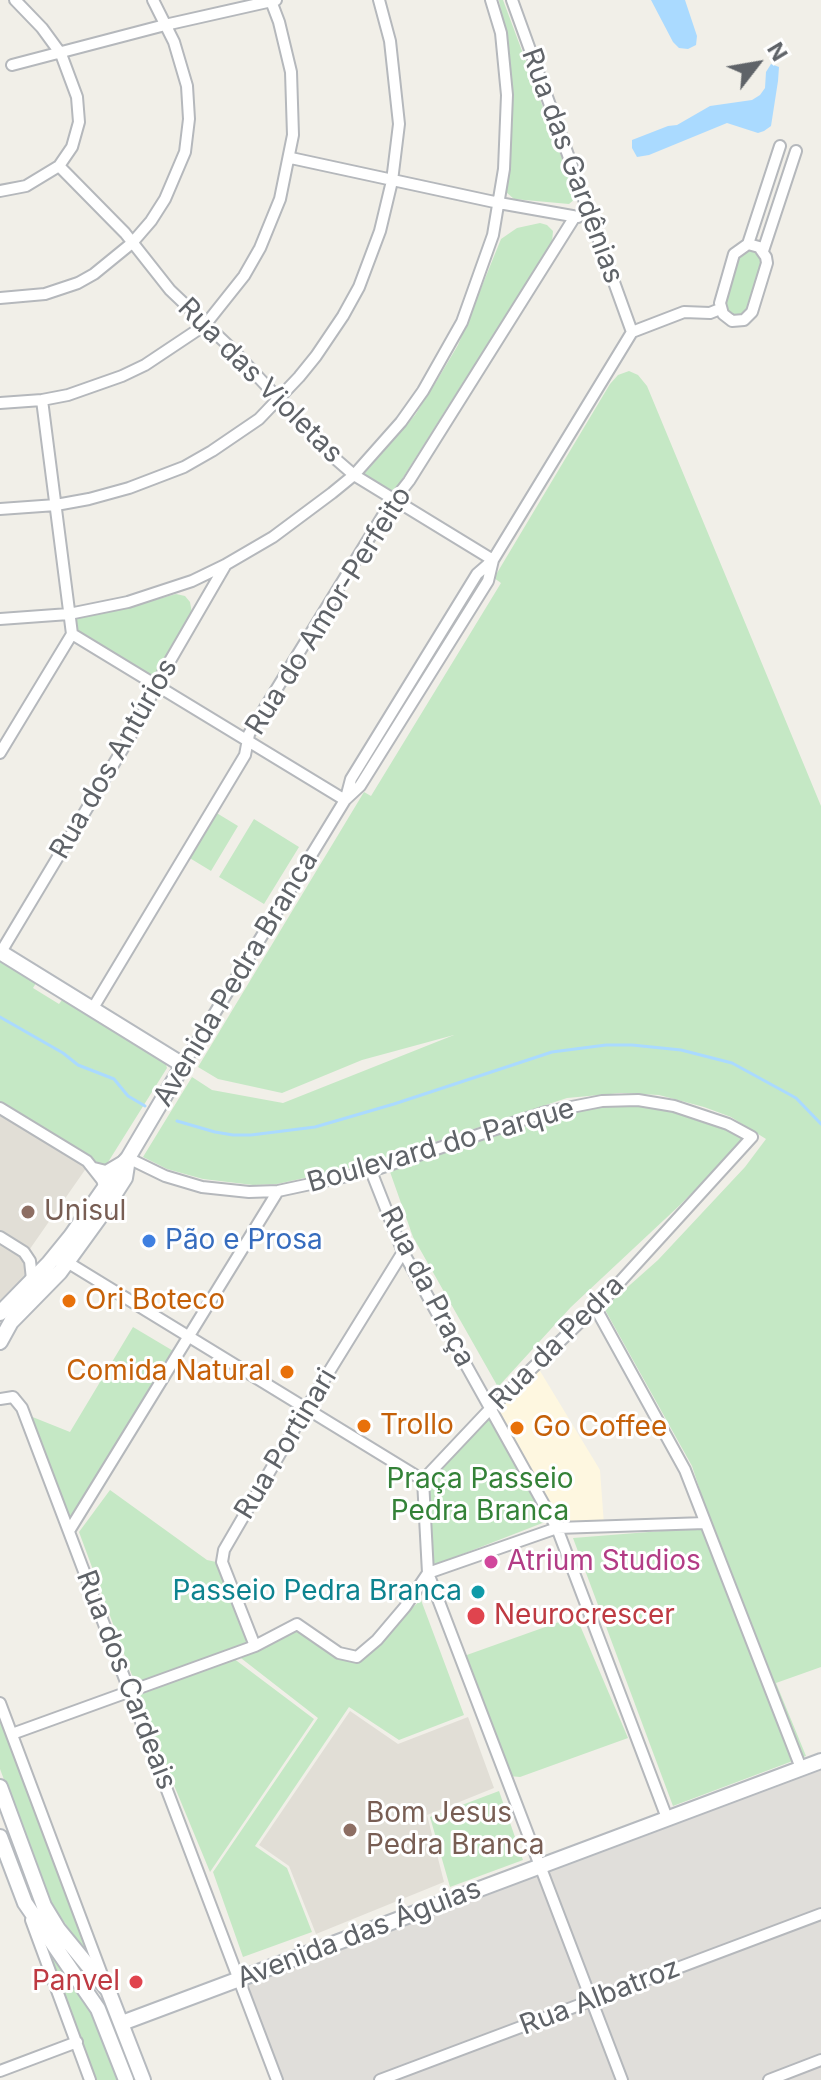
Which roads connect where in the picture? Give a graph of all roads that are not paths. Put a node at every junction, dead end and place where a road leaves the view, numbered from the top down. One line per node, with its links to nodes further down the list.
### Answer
1 (15, 0): 9 (street)
2 (153, 0): 8 (street)
3 (379, 0): 15 (street)
4 (491, 0): 17 (street)
5 (512, 0): 18 (street, Rua das Gardênias)
6 (274, 1): 7 (street); 13 (street)
7 (255, 2): 8 (street)
8 (165, 25): 9 (street); 20 (street)
9 (61, 54): 10 (street); 14 (street)
10 (12, 65)
11 (780, 146): 21 (street)
12 (796, 151): 22 (street)
13 (291, 158): 15 (street); 25 (street)
14 (59, 166): 16 (street); 20 (street, Rua das Violetas)
15 (392, 181): 17 (street); 27 (street)
16 (0, 191)
17 (499, 203): 19 (street); 30 (street)
18 (591, 215): 19 (street); 26 (street, Rua das Gardênias)
19 (574, 218): 31 (street, Rua do Amor-Perfeito)
20 (132, 243): 23 (street); 25 (street, Rua das Violetas)
21 (748, 244): 22 (street); 24 (street)
22 (763, 251): 24 (street)
23 (0, 298)
24 (720, 309): 26 (street)
25 (205, 325): 27 (street, Rua das Violetas); 28 (street)
26 (632, 332): 34 (street, Avenida Pedra Branca)
27 (279, 399): 30 (street, Rua das Violetas); 32 (street)
28 (42, 400): 29 (street); 32 (street)
29 (0, 403)
30 (354, 475): 31 (street, Rua das Violetas); 35 (street)
31 (393, 500): 34 (street, Rua das Violetas); 40 (street, Rua do Amor-Perfeito)
32 (56, 505): 33 (street); 36 (street)
33 (0, 509)
34 (493, 560): 42 (street, Avenida Pedra Branca)
35 (225, 565): 36 (street); 39 (street, Rua dos Antúrios)
36 (69, 614): 37 (street); 38 (street)
37 (0, 619)
38 (72, 634): 39 (street); 41 (street)
39 (156, 685): 40 (street); 43 (street, Rua dos Antúrios)
40 (247, 740): 42 (street); 44 (street, Rua do Amor-Perfeito)
41 (0, 753)
42 (345, 800): 45 (street, Avenida Pedra Branca)
43 (0, 952): 44 (street)
44 (93, 1008): 45 (street)
45 (183, 1065): 48 (street, Avenida Pedra Branca)
46 (0, 1108): 49 (street)
47 (752, 1137): 50 (street, Boulevard do Parque); 57 (street, Rua da Pedra)
48 (128, 1158): 49 (street); 51 (street, Avenida Pedra Branca); 52 (street, Boulevard do Parque); 55 (street, Avenida Pedra Branca)
49 (94, 1168): 51 (street)
50 (371, 1171): 52 (street, Boulevard do Parque); 54 (street, Rua da Praça)
51 (105, 1188): 56 (street, Avenida Pedra Branca)
52 (278, 1191): 59 (street)
53 (0, 1237): 56 (street)
54 (403, 1252): 62 (street, Rua da Praça); 63 (street, Rua Portinari)
55 (67, 1262): 59 (street); 60 (street, Avenida Pedra Branca)
56 (32, 1279): 58 (street, Avenida Pedra Branca)
57 (595, 1307): 62 (street, Rua da Pedra); 65 (street)
58 (0, 1313)
59 (189, 1338): 63 (street); 67 (street)
60 (0, 1342)
61 (0, 1399): 67 (street, Rua dos Cardeais)
62 (491, 1408): 64 (street, Rua da Pedra); 66 (street, Rua da Praça)
63 (306, 1409): 64 (street); 69 (street, Rua Portinari)
64 (423, 1480): 68 (street)
65 (705, 1523): 66 (street); 74 (street)
66 (557, 1528): 68 (street); 76 (street, Rua da Praça)
67 (69, 1531): 70 (street, Rua dos Cardeais)
68 (428, 1573): 69 (street); 78 (street)
69 (255, 1646): 70 (street)
70 (129, 1690): 72 (street); 81 (street, Rua dos Cardeais)
71 (0, 1703): 72 (street)
72 (12, 1734): 82 (street)
73 (821, 1761): 74 (street, Avenida das Águias)
74 (801, 1768): 76 (street, Avenida das Águias)
75 (0, 1787): 82 (street)
76 (667, 1818): 78 (street, Avenida das Águias)
77 (0, 1837): 79 (street)
78 (540, 1866): 81 (street, Avenida das Águias); 83 (street)
79 (25, 1903): 85 (street); 89 (street)
80 (821, 1914): 83 (street, Rua Albatroz)
81 (239, 1979): 84 (street, Avenida das Águias); 91 (street, Rua dos Cardeais)
82 (108, 1990): 84 (street)
83 (591, 2000): 92 (street, Rua Albatroz); 93 (street)
84 (122, 2023): 90 (street)
85 (77, 2042): 87 (street); 88 (street)
86 (821, 2060): 94 (street)
87 (0, 2071)
88 (90, 2080)
89 (126, 2080)
90 (143, 2080)
91 (277, 2080)
92 (380, 2080)
93 (622, 2080)
94 (769, 2080)

